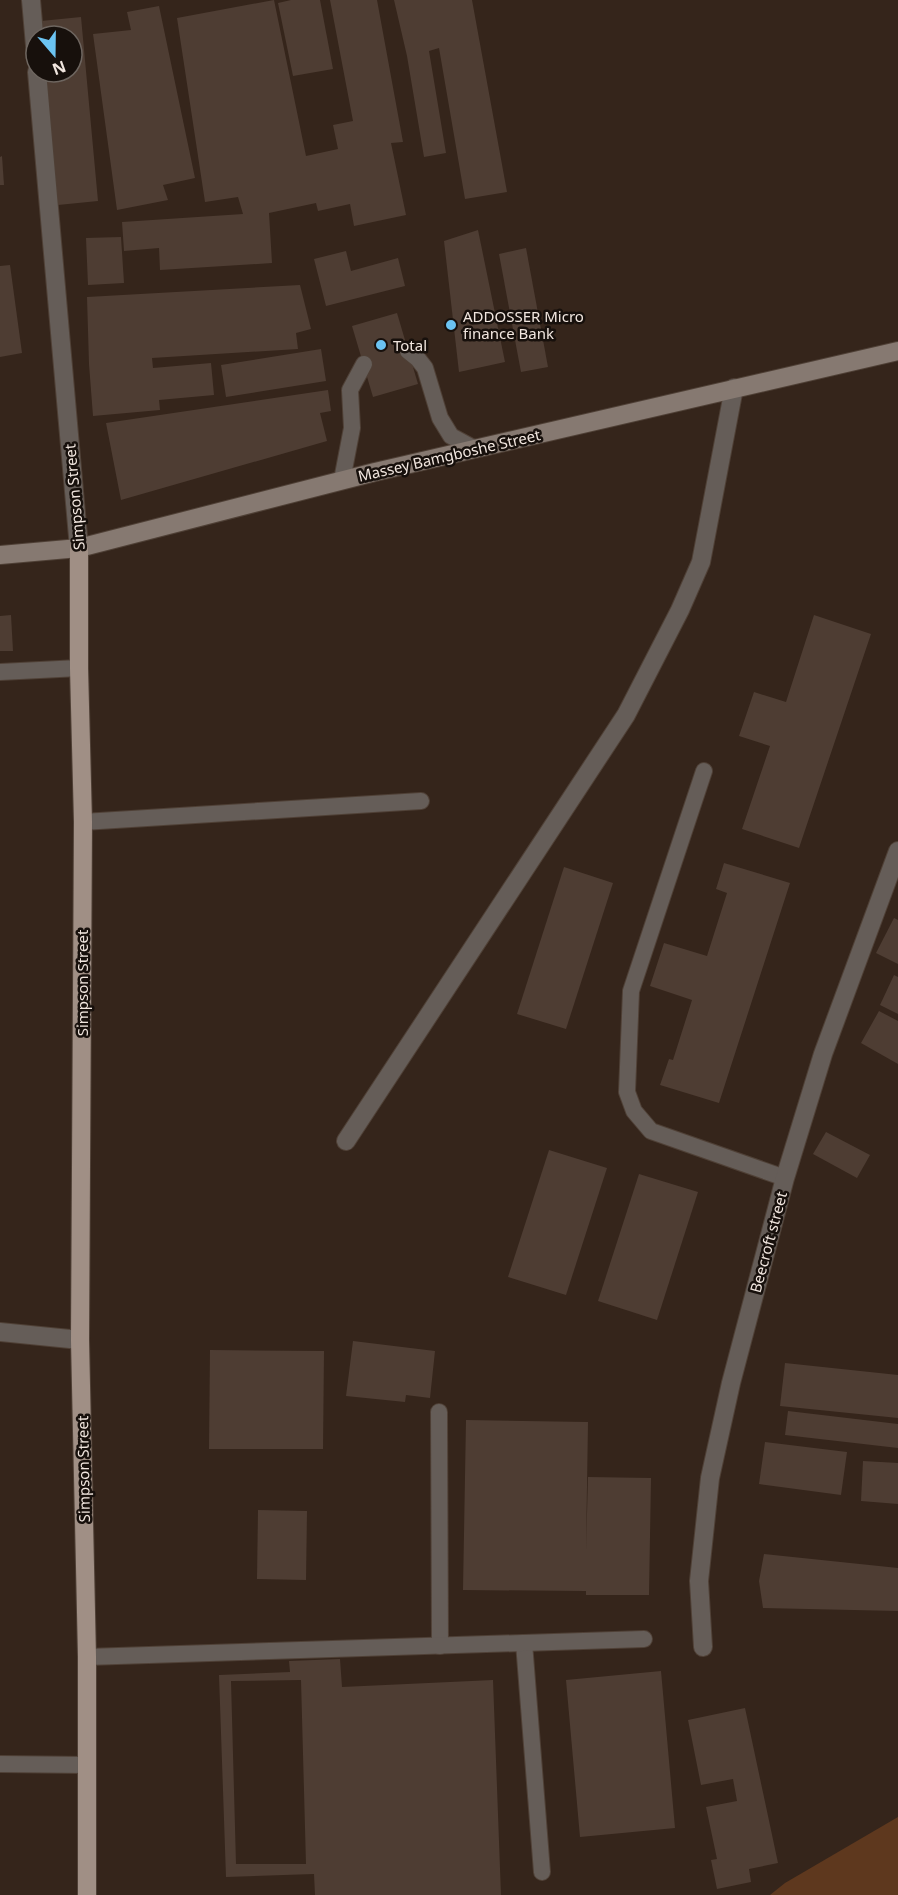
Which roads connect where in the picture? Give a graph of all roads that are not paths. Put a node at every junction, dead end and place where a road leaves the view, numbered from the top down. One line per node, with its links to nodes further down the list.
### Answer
1 (31, 0): 2 (street)
2 (33, 24)
3 (38, 84): 10 (street, Simpson Street)
4 (408, 351): 8 (lane)
5 (898, 351): 7 (main road, Massey Bamgboshe Street)
6 (363, 364): 9 (lane)
7 (734, 388): 8 (main road, Massey Bamgboshe Street); 18 (street)
8 (475, 449): 9 (main road, Massey Bamgboshe Street)
9 (342, 480): 10 (main road, Massey Bamgboshe Street)
10 (79, 548): 11 (main road, Massey Bamgboshe Street); 12 (main road, Simpson Street)
11 (0, 555)
12 (79, 668): 13 (lane); 16 (main road, Simpson Street)
13 (0, 672)
14 (704, 771): 19 (lane)
15 (421, 801): 16 (lane)
16 (83, 822): 21 (main road, Simpson Street)
17 (898, 851): 19 (street, Beecroft street)
18 (346, 1141)
19 (785, 1178): 26 (street, Beecroft street)
20 (0, 1332): 21 (street)
21 (80, 1340): 27 (main road, Simpson Street)
22 (439, 1412): 25 (lane)
23 (644, 1639): 24 (lane)
24 (524, 1643): 25 (lane); 30 (lane)
25 (440, 1646): 27 (lane)
26 (703, 1647)
27 (87, 1657): 29 (main road, Simpson Street)
28 (0, 1764): 29 (lane)
29 (87, 1765): 31 (main road, Simpson Street)
30 (542, 1872)
31 (87, 1895)

